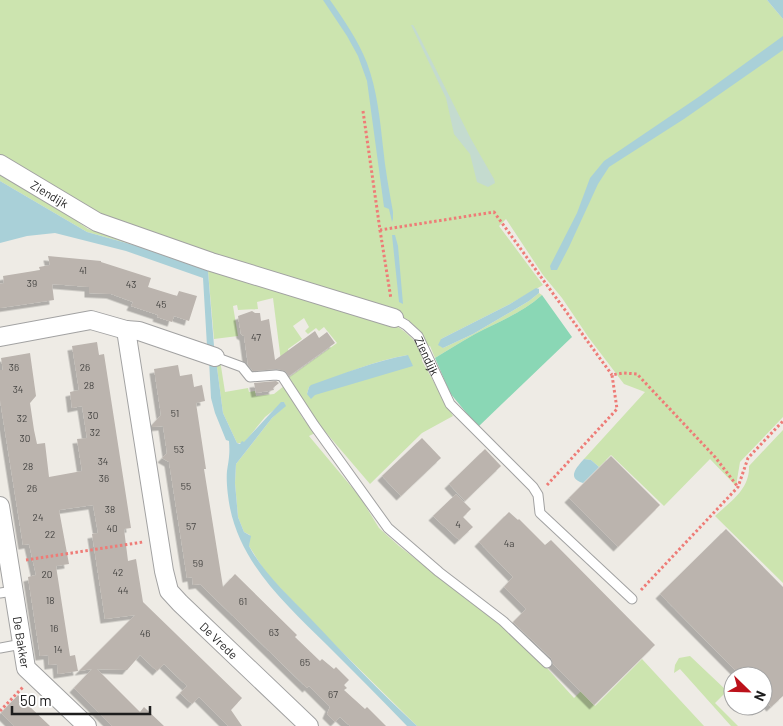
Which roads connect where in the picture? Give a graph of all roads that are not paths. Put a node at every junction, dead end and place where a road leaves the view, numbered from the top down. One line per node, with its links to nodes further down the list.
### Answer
1 (0, 164): 2 (street, Ziendijk)
2 (394, 318): 8 (lane, Ziendijk)
3 (126, 330): 4 (street); 5 (street); 13 (street, De Vrede)
4 (0, 337)
5 (215, 357): 11 (lane)
6 (0, 506): 7 (street, De Bakker)
7 (7, 592): 9 (street, De Bakker)
8 (632, 599)
9 (22, 644): 10 (lane); 12 (street, De Bakker)
10 (0, 648)
11 (547, 663)
12 (87, 726)
13 (309, 726)

